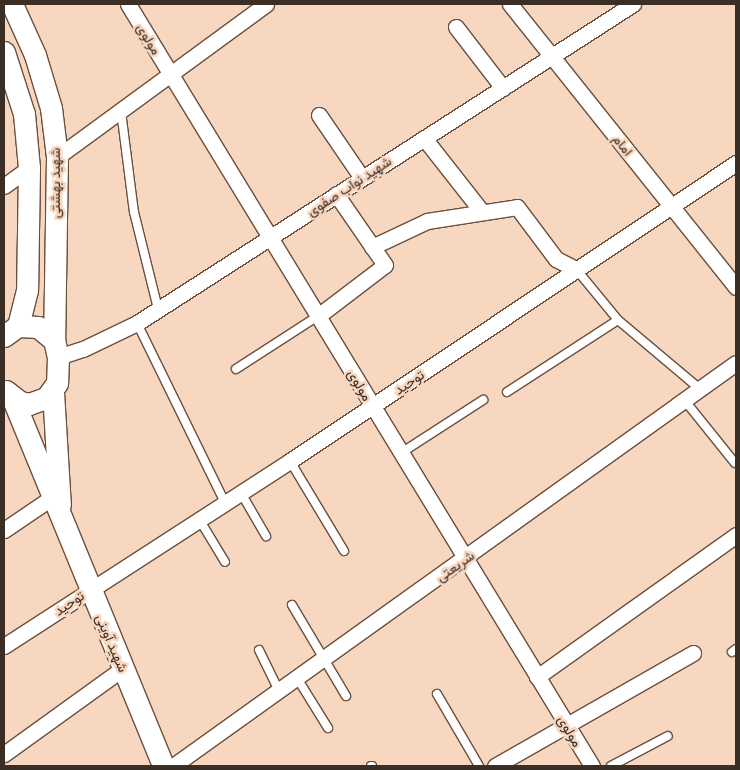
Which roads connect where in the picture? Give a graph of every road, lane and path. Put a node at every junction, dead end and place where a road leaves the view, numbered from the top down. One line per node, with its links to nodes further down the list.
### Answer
1 (128, 4): 9 (street, مولوی)
2 (266, 4): 9 (street)
3 (510, 4): 8 (street, امام)
4 (633, 4): 8 (street, شهید نواب صفوی)
5 (11, 6): 14 (street, شهید بهشتی)
6 (456, 27): 10 (street)
7 (4, 52): 16 (street, شهید بهشتی)
8 (552, 56): 10 (street, شهید نواب صفوی); 20 (street, امام)
9 (171, 75): 11 (street); 22 (street, مولوی)
10 (503, 88): 13 (street, شهید نواب صفوی)
11 (121, 111): 14 (street); 26 (lane)
12 (320, 115): 17 (street)
13 (424, 138): 17 (street, شهید نواب صفوی); 21 (street)
14 (57, 157): 31 (street, شهید بهشتی)
15 (736, 163): 20 (street, توحید)
16 (29, 168): 18 (street); 30 (street, شهید بهشتی)
17 (362, 178): 19 (street, شهید نواب صفوی)
18 (4, 186)
19 (336, 194): 22 (street, شهید نواب صفوی); 23 (street)
20 (671, 205): 24 (street, توحید); 25 (street, امام)
21 (482, 212): 23 (street); 24 (street)
22 (270, 237): 26 (street, شهید نواب صفوی); 27 (street, مولوی)
23 (372, 247): 27 (street)
24 (576, 269): 28 (lane); 40 (street, توحید)
25 (736, 287)
26 (158, 309): 29 (street, شهید نواب صفوی)
27 (318, 316): 33 (lane); 40 (street, مولوی)
28 (618, 320): 34 (lane); 37 (lane)
29 (137, 323): 31 (street, شهید نواب صفوی); 46 (lane)
30 (11, 331): 31 (street)
31 (56, 349): 36 (street, شهید بهشتی)
32 (736, 363): 34 (street, شریعتی)
33 (236, 369)
34 (702, 391): 39 (street, شریعتی)
35 (8, 392): 36 (street); 45 (street, شهید آوینی)
36 (53, 392): 48 (street, شهید آوینی)
37 (507, 392)
38 (483, 400): 41 (lane)
39 (686, 402): 43 (lane); 53 (street, شریعتی)
40 (373, 406): 41 (street, مولوی); 42 (street, توحید)
41 (401, 453): 53 (street, مولوی)
42 (290, 461): 44 (street, توحید); 52 (lane)
43 (735, 463)
44 (241, 492): 46 (street, توحید); 51 (lane)
45 (51, 498): 48 (street, شهید آوینی); 49 (street)
46 (226, 503): 47 (street, توحید)
47 (199, 519): 54 (lane); 55 (street, توحید)
48 (61, 520): 55 (street, شهید آوینی)
49 (4, 530)
50 (736, 535): 62 (street)
51 (266, 536)
52 (344, 550)
53 (465, 559): 60 (street, شریعتی); 62 (street, مولوی)
54 (225, 562)
55 (90, 590): 57 (street, توحید); 61 (street, شهید آوینی)
56 (292, 605): 60 (lane)
57 (4, 646)
58 (259, 650): 64 (lane)
59 (693, 653): 67 (street)
60 (324, 659): 63 (street, شریعتی); 66 (lane)
61 (122, 669): 70 (street); 71 (street, شهید آوینی)
62 (537, 677): 67 (street, مولوی)
63 (297, 678): 64 (street, شریعتی); 68 (lane)
64 (279, 690): 72 (street, شریعتی)
65 (437, 694): 73 (lane)
66 (346, 696)
67 (567, 726): 74 (street); 75 (street, مولوی)
68 (328, 728)
69 (668, 736): 76 (lane)
70 (4, 754)
71 (163, 766)
72 (172, 766)
73 (479, 766)
74 (494, 766)
75 (592, 766)
76 (611, 766)

